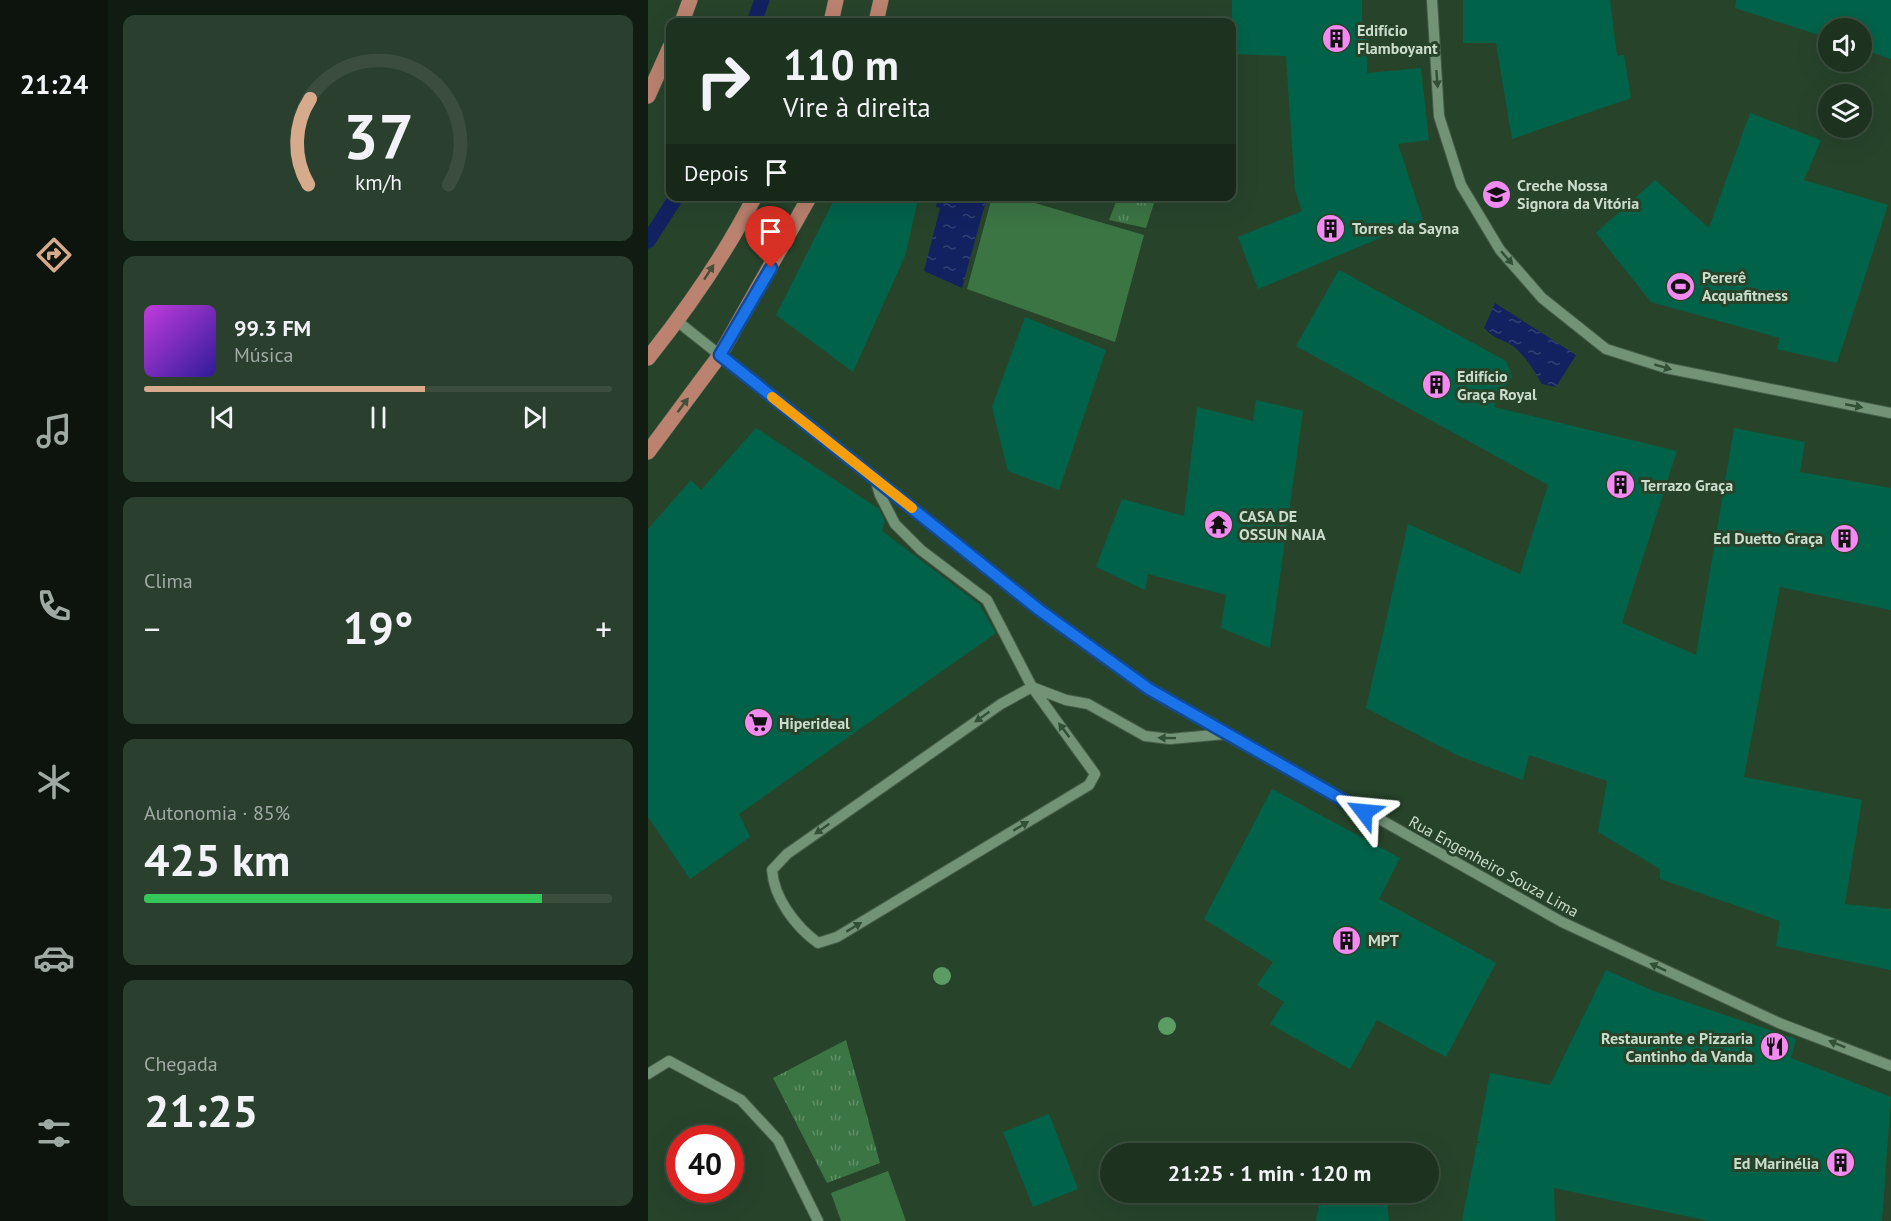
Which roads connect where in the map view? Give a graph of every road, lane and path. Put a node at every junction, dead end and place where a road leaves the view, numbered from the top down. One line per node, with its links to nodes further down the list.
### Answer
1 (690, 0): 5 (main road)
2 (836, 0): 6 (main road)
3 (881, 0): 7 (main road)
4 (1432, 0): 15 (street, one-way to 15)
5 (683, 18)
6 (832, 18)
7 (877, 18)
8 (666, 56): 9 (main road)
9 (648, 96)
10 (752, 201): 12 (main road, one-way to 10)
11 (807, 201): 13 (main road)
12 (677, 321): 13 (street, Rua Engenheiro Souza Lima); 14 (main road)
13 (720, 355): 16 (main road, one-way to 13); 17 (street, Rua Engenheiro Souza Lima)
14 (648, 358)
15 (1891, 413)
16 (648, 452)
17 (875, 479): 18 (street); 19 (street, Rua Engenheiro Souza Lima)
18 (1032, 687): 18 (street, one-way to 18); 19 (street, one-way to 18)
19 (1225, 734): 20 (street, Rua Engenheiro Souza Lima, one-way to 19)
20 (1891, 1066)
21 (648, 1074): 22 (street)
22 (818, 1221)

